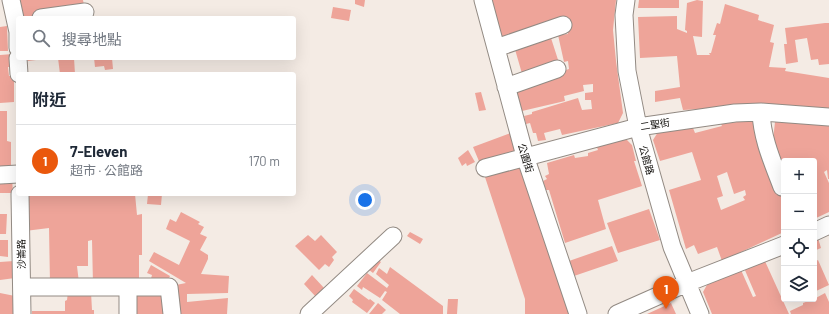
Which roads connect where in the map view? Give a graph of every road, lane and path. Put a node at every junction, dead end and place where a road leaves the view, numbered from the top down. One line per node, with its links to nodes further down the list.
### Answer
1 (11, 0): 6 (street)
2 (483, 0): 8 (street, 公園街)
3 (626, 0): 15 (street, 公館路)
4 (85, 12): 5 (street)
5 (56, 16)
6 (11, 22)
7 (563, 25): 8 (street)
8 (496, 48): 12 (street, 公園街)
9 (18, 60): 11 (street)
10 (557, 69): 12 (street)
11 (18, 72)
12 (506, 87): 16 (street, 公園街)
13 (761, 112): 14 (street, 二聖街); 15 (street, 二聖街); 20 (street)
14 (829, 116)
15 (638, 127): 16 (street, 二聖街); 26 (street, 公館路)
16 (525, 156): 17 (street, 二聖街); 33 (street, 公園街)
17 (485, 168)
18 (16, 174): 19 (street)
19 (0, 175)
20 (781, 184)
21 (20, 196): 27 (street, 沙崙路)
22 (829, 225): 23 (street)
23 (817, 231)
24 (392, 236): 32 (street)
25 (781, 246): 26 (street)
26 (687, 284): 34 (street); 35 (street, 公館路)
27 (22, 287): 28 (street); 29 (street, 沙崙路)
28 (128, 287): 30 (street); 31 (street)
29 (22, 314)
30 (128, 314)
31 (172, 314)
32 (309, 314)
33 (578, 314)
34 (617, 314)
35 (700, 314)

